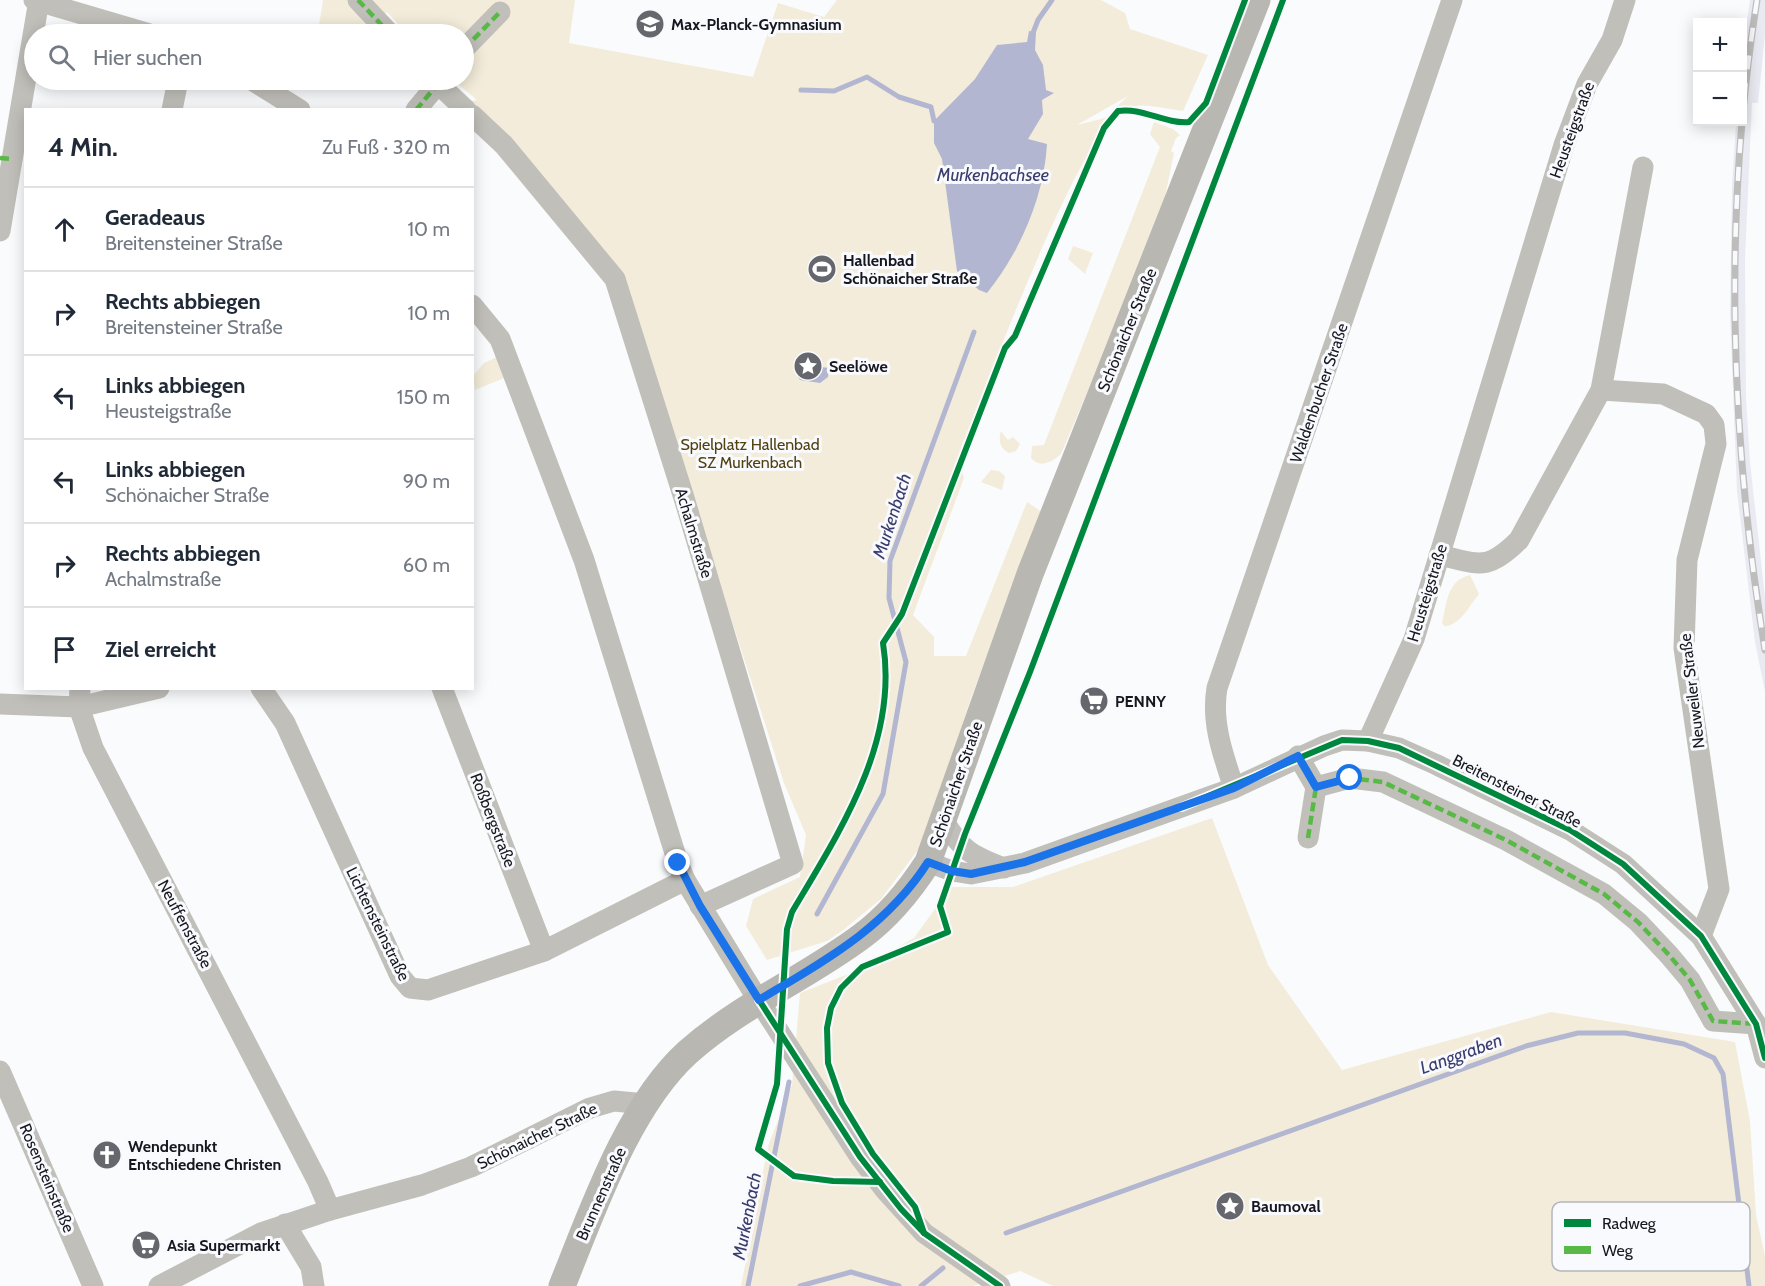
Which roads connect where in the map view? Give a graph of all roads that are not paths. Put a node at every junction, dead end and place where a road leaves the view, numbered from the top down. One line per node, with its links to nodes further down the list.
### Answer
1 (37, 0): 7 (street); 8 (street)
2 (358, 0): 9 (street)
3 (1257, 0): 36 (main road, Schönaicher Straße)
4 (1452, 0): 35 (street, Waldenbucher Straße)
5 (1625, 0): 26 (street, Heusteigstraße)
6 (500, 12): 10 (street)
7 (32, 24)
8 (117, 24)
9 (381, 24)
10 (474, 39)
11 (24, 66): 21 (street)
12 (176, 90): 16 (street)
13 (268, 90): 17 (street)
14 (431, 90): 18 (street)
15 (447, 90): 19 (street)
16 (172, 108)
17 (297, 108)
18 (418, 108)
19 (464, 108)
20 (474, 118): 41 (street, Achalmstraße)
21 (6, 158): 23 (street)
22 (1643, 167): 25 (street)
23 (0, 231)
24 (474, 306): 40 (street)
25 (1601, 390): 26 (street); 42 (street, Neuweiler Straße)
26 (1439, 555): 32 (street, Heusteigstraße)
27 (143, 690): 30 (street)
28 (262, 690): 43 (street, Lichtensteinstraße)
29 (443, 690): 43 (street, Roßbergstraße)
30 (79, 698): 31 (street); 49 (street, Neuffenstraße)
31 (0, 704)
32 (1368, 741): 33 (street); 42 (street, Breitensteiner Straße)
33 (1298, 756): 34 (street); 35 (street)
34 (1316, 787): 37 (street); 45 (street)
35 (1234, 788): 39 (street)
36 (944, 821): 38 (main road, Schönaicher Straße); 39 (street)
37 (1308, 838)
38 (928, 862): 39 (street); 44 (main road, Schönaicher Straße)
39 (1004, 868)
40 (685, 880): 41 (street); 43 (street, Lichtensteinstraße)
41 (700, 906): 44 (street)
42 (1701, 936): 45 (street, Breitensteiner Straße)
43 (543, 951)
44 (759, 1000): 48 (main road, Schönaicher Straße); 55 (street)
45 (1756, 1024): 46 (street, Breitensteiner Straße)
46 (1765, 1058)
47 (0, 1071): 51 (street, Rosensteinstraße)
48 (646, 1104): 49 (street, Schönaicher Straße); 54 (main road, Brunnenstraße)
49 (330, 1210): 50 (street, Schönaicher Straße)
50 (285, 1224): 52 (street, Schönaicher Straße); 53 (street)
51 (93, 1286)
52 (159, 1286)
53 (314, 1286)
54 (562, 1286)
55 (1000, 1286)

